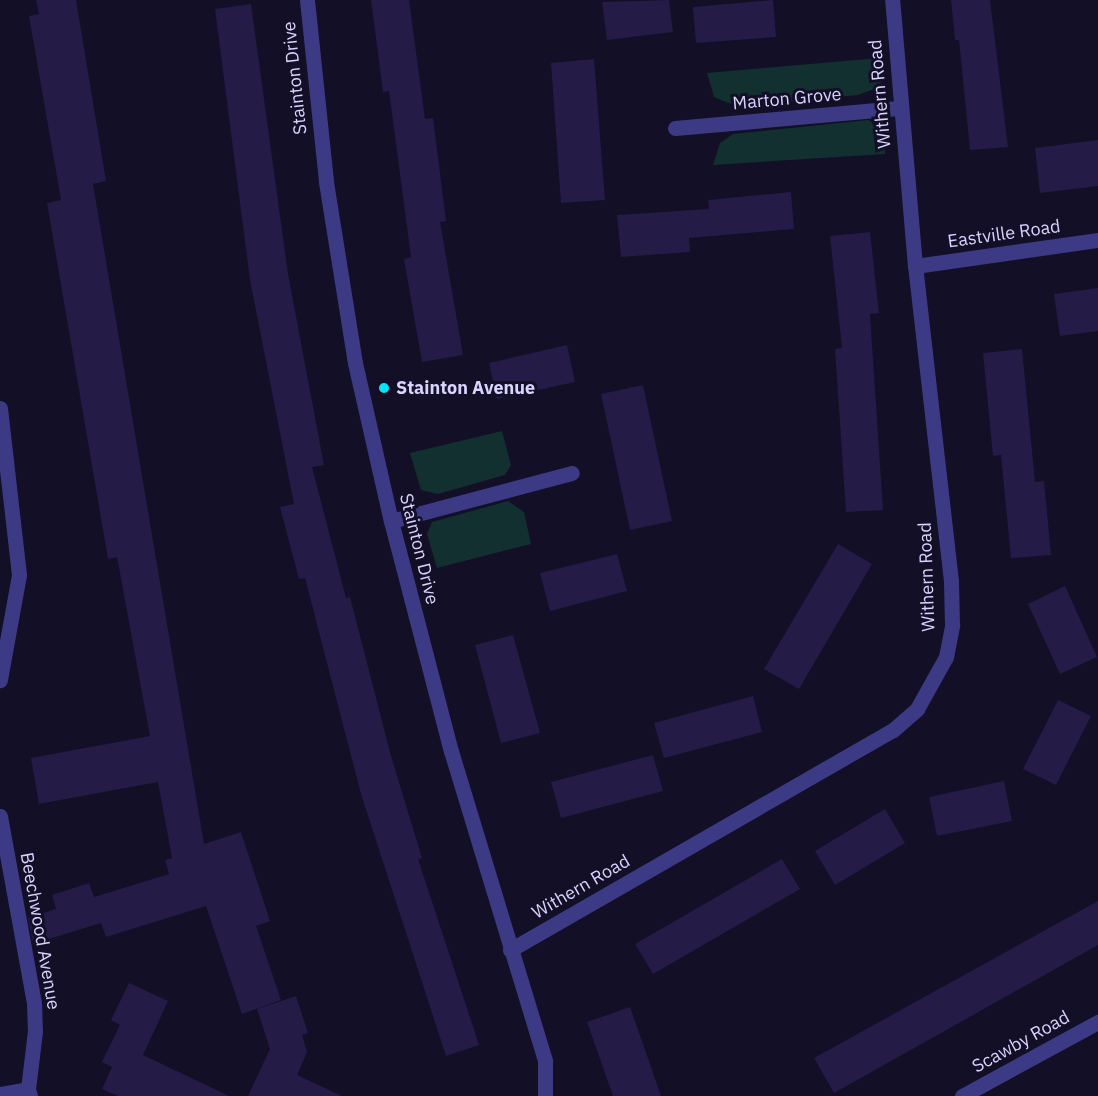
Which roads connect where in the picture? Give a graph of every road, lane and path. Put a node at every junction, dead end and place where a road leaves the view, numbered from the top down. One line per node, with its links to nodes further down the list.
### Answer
1 (307, 0): 9 (street, Stainton Drive)
2 (892, 0): 3 (street, Withern Road)
3 (901, 108): 4 (street, Marton Grove); 6 (street, Withern Road)
4 (675, 128)
5 (1098, 240): 6 (street, Eastville Road)
6 (915, 266): 12 (street, Withern Road)
7 (0, 408): 10 (street)
8 (572, 473): 9 (street)
9 (391, 521): 12 (street, Stainton Drive)
10 (0, 680)
11 (0, 816): 14 (street, Beechwood Avenue)
12 (510, 950): 16 (street, Stainton Drive)
13 (1098, 1022): 17 (street, Scawby Road)
14 (29, 1092): 15 (street)
15 (0, 1094)
16 (545, 1096)
17 (963, 1096)

